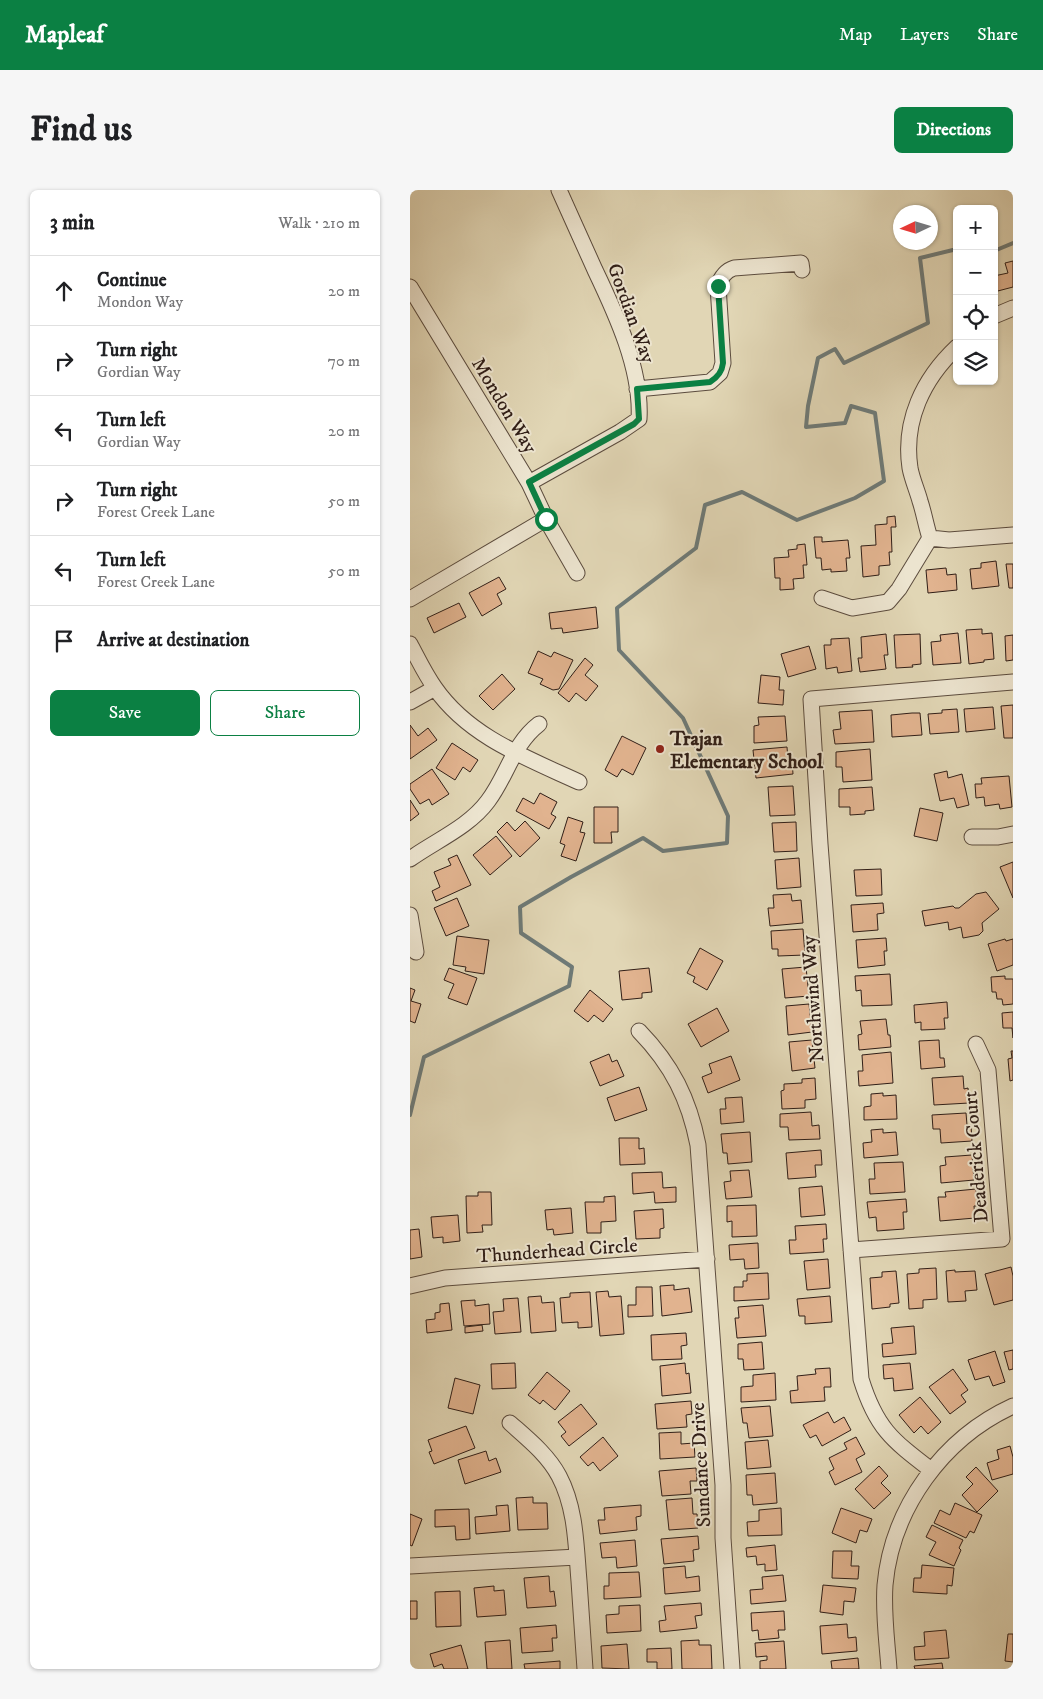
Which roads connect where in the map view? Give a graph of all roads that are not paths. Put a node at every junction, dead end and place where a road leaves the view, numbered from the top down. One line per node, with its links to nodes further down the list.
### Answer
1 (559, 190): 7 (street, Gordian Way)
2 (802, 270): 7 (street)
3 (410, 288): 8 (street, Mondon Way)
4 (1013, 308): 5 (street)
5 (998, 314)
6 (953, 351): 11 (street)
7 (637, 389): 8 (street, Gordian Way)
8 (529, 482): 9 (street, Mondon Way)
9 (546, 519): 12 (street, Mondon Way); 14 (street)
10 (1013, 535): 11 (street)
11 (930, 538): 13 (street)
12 (577, 573)
13 (822, 598)
14 (410, 599)
15 (410, 644): 17 (street)
16 (1013, 682): 29 (street, Northwind Way)
17 (434, 688): 18 (street); 20 (street)
18 (410, 702)
19 (539, 724): 20 (street)
20 (515, 752): 21 (street); 24 (street)
21 (579, 782)
22 (1013, 834): 23 (street)
23 (972, 837)
24 (410, 859)
25 (410, 915): 26 (street)
26 (416, 952)
27 (639, 1030): 30 (street, Sundance Drive)
28 (976, 1044): 29 (street, Deaderick Court)
29 (851, 1250): 34 (street, Northwind Way)
30 (707, 1259): 31 (street, Thunderhead Circle); 38 (street, Sundance Drive)
31 (410, 1286)
32 (1013, 1406): 34 (street)
33 (510, 1423): 35 (street)
34 (931, 1470): 39 (street)
35 (577, 1557): 36 (street); 37 (street)
36 (410, 1566)
37 (586, 1669)
38 (732, 1669)
39 (889, 1669)

